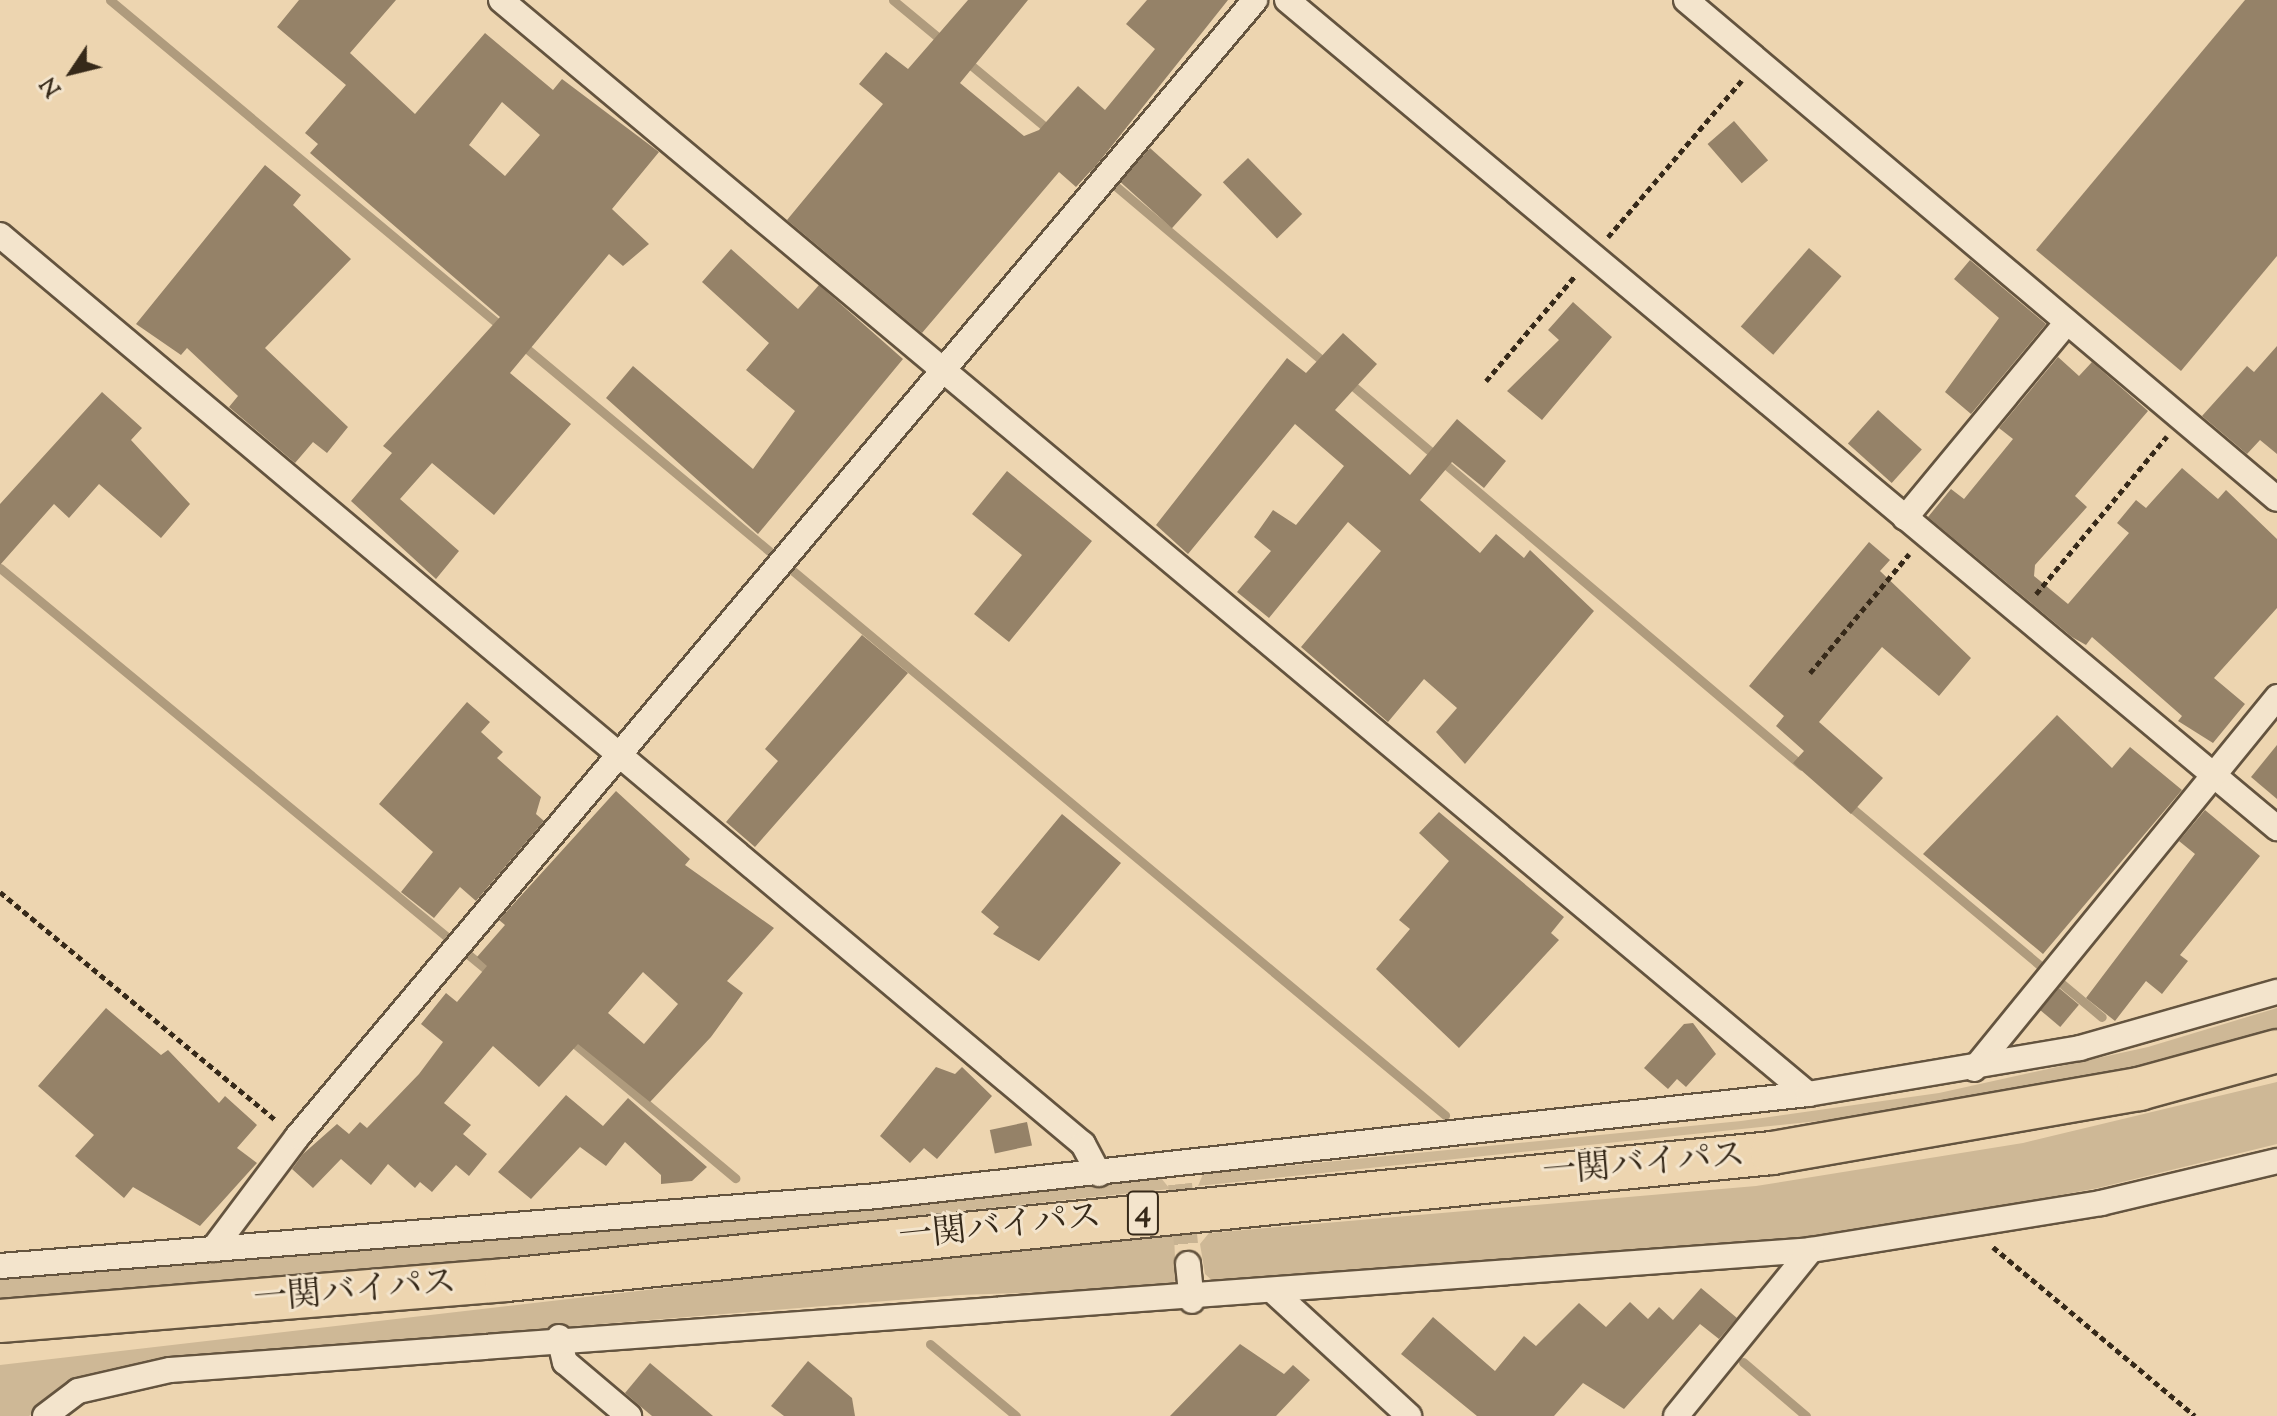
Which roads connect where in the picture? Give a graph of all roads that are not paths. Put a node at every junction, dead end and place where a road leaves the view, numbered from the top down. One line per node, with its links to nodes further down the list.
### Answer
1 (501, 0): 7 (street)
2 (1255, 0): 7 (street)
3 (1287, 0): 9 (street)
4 (1686, 0): 6 (street)
5 (0, 235): 11 (street)
6 (2067, 322): 8 (street); 9 (street)
7 (943, 371): 11 (street); 17 (street)
8 (2277, 499)
9 (1905, 518): 12 (street)
10 (2277, 697): 12 (street)
11 (621, 755): 19 (street); 20 (street)
12 (2212, 775): 13 (street); 16 (street)
13 (2277, 828)
14 (2277, 992): 16 (street)
15 (2277, 1051): 24 (highway, 一関バイパス / 4)
16 (1974, 1069): 17 (street)
17 (1808, 1094): 19 (street)
18 (2277, 1161): 21 (street)
19 (1099, 1174): 20 (street)
20 (213, 1249): 23 (street)
21 (1811, 1250): 25 (street); 33 (street)
22 (1188, 1264): 26 (street)
23 (0, 1266)
24 (506, 1280): 27 (highway, 一関バイパス / 4); 29 (highway)
25 (1275, 1293): 26 (street); 32 (street)
26 (1192, 1301): 28 (street)
27 (0, 1321)
28 (559, 1337): 30 (street); 31 (street)
29 (0, 1345)
30 (45, 1416)
31 (629, 1416)
32 (1409, 1416)
33 (1676, 1416)

